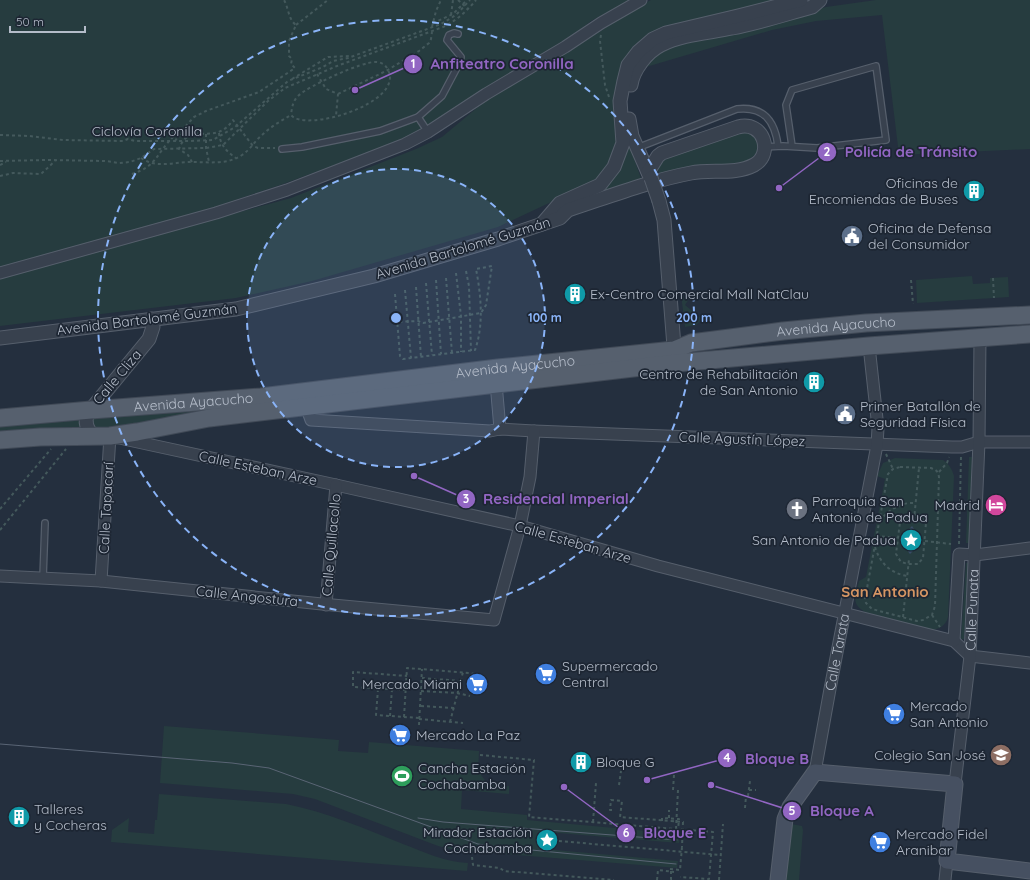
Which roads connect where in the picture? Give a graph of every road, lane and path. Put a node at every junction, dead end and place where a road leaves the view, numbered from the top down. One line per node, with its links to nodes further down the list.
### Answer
1 (284, 0): 18 (path)
2 (328, 0): 18 (path)
3 (441, 0): 16 (path)
4 (453, 0): 14 (path)
5 (458, 0): 12 (path)
6 (467, 0): 12 (path)
7 (470, 0): 12 (path, Ciclovía Coronilla)
8 (476, 0): 13 (path)
9 (641, 0): 17 (street)
10 (801, 0): 68 (street)
11 (820, 0): 52 (street)
12 (464, 5): 13 (path); 14 (path); 15 (path, Ciclovía Coronilla)
13 (468, 9): 19 (path)
14 (451, 15): 15 (path); 16 (path)
15 (450, 18): 19 (path); 20 (path, Ciclovía Coronilla)
16 (432, 23): 20 (path)
17 (601, 23): 29 (path); 35 (street)
18 (296, 25): 40 (path)
19 (447, 25): 21 (path)
20 (432, 27): 21 (path); 23 (path, Ciclovía Coronilla)
21 (432, 32): 24 (path); 25 (path)
22 (458, 34): 32 (lane)
23 (352, 56): 26 (path, Ciclovía Coronilla); 26 (path)
24 (388, 70): 27 (path); 28 (path); 31 (path)
25 (317, 74): 27 (path); 34 (path)
26 (288, 81): 33 (path, Ciclovía Coronilla)
27 (321, 82): 28 (path); 30 (path)
28 (338, 94): 31 (path)
29 (611, 101)
30 (291, 115): 31 (path); 47 (path)
31 (336, 116)
32 (418, 117): 35 (lane); 55 (lane)
33 (237, 125): 34 (path); 36 (path); 41 (path, Ciclovía Coronilla)
34 (240, 129): 46 (path); 47 (path)
35 (428, 132): 70 (street)
36 (219, 133): 37 (path); 41 (path)
37 (206, 134): 39 (path); 45 (path)
38 (0, 135): 42 (path, Ciclovía Coronilla)
39 (190, 135): 40 (path); 44 (path)
40 (178, 136): 42 (path); 43 (path)
41 (219, 137): 45 (path, Ciclovía Coronilla); 46 (path)
42 (169, 141): 43 (path, Ciclovía Coronilla); 53 (path)
43 (175, 141): 44 (path, Ciclovía Coronilla)
44 (182, 141): 45 (path, Ciclovía Coronilla); 54 (path)
45 (205, 141): 51 (path)
46 (223, 145): 51 (path); 57 (path)
47 (253, 146): 55 (path); 57 (path)
48 (778, 146): 49 (lane); 50 (lane); 52 (lane)
49 (792, 146): 49 (lane)
50 (764, 147): 66 (street); 68 (street, Avenida Bartolomé Guzmán)
51 (206, 148): 54 (path); 62 (path)
52 (637, 148): 66 (street)
53 (164, 149): 54 (path); 56 (path); 63 (path)
54 (179, 149): 61 (path)
55 (282, 149)
56 (141, 158): 58 (path); 63 (path)
57 (236, 158): 62 (path)
58 (56, 160): 60 (path); 67 (path)
59 (0, 161): 60 (path)
60 (9, 161): 64 (path)
61 (192, 162): 62 (path); 63 (path)
62 (209, 162)
63 (152, 163): 65 (path)
64 (0, 165)
65 (132, 174)
66 (649, 175): 102 (street, bridge)
67 (0, 176)
68 (542, 224): 87 (street, Avenida Bartolomé Guzmán)
69 (466, 271): 83 (path)
70 (0, 273)
71 (456, 273): 85 (path)
72 (446, 278): 86 (path)
73 (993, 278): 80 (path)
74 (436, 280): 88 (path)
75 (911, 280): 81 (path)
76 (426, 283): 92 (path)
77 (416, 287): 89 (path)
78 (405, 290): 91 (path)
79 (395, 294): 90 (path)
80 (994, 298)
81 (913, 304)
82 (481, 313): 82 (path); 83 (path); 97 (path)
83 (470, 314): 85 (path); 97 (path)
84 (1030, 315): 102 (main road, Avenida Ayacucho)
85 (461, 316): 86 (path); 98 (path)
86 (450, 318): 88 (path); 99 (path)
87 (152, 319): 94 (street, Avenida Bartolomé Guzmán); 107 (street, Calle Cliza)
88 (439, 320): 92 (path); 100 (path)
89 (418, 321): 91 (path); 92 (path); 103 (path)
90 (397, 322): 91 (path); 104 (path)
91 (408, 322): 104 (path)
92 (429, 322): 101 (path)
93 (1030, 334): 95 (main road, Avenida Ayacucho)
94 (0, 338)
95 (980, 338): 96 (main road, Avenida Ayacucho); 114 (street, Calle Punata)
96 (869, 346): 102 (main road, Avenida Ayacucho); 116 (street, Calle Tarata)
97 (471, 351): 98 (path)
98 (461, 352): 99 (path)
99 (452, 353): 100 (path)
100 (441, 354): 101 (path)
101 (432, 356): 103 (path)
102 (675, 356): 105 (main road, Avenida Ayacucho); 107 (main road, Avenida Ayacucho)
103 (420, 357): 104 (path)
104 (411, 358)
105 (496, 383): 106 (main road, Avenida Ayacucho); 109 (street)
106 (306, 406): 109 (street, Calle Agustín López); 112 (main road, Avenida Ayacucho)
107 (91, 410): 108 (main road, Avenida Ayacucho); 111 (street, Calle Cliza)
108 (0, 418)
109 (500, 429): 110 (street, Calle Agustín López)
110 (534, 431): 116 (street, Calle Agustín López); 128 (street)
111 (77, 436): 112 (main road, Avenida Ayacucho); 113 (main road, Avenida Ayacucho); 123 (path); 129 (path)
112 (110, 436): 121 (street, Calle Esteban Arze); 144 (street, Calle Tapacarí)
113 (0, 440)
114 (979, 442): 115 (street, Calle Agustín López); 117 (street, Calle Agustín López); 138 (street, Calle Punata)
115 (1030, 442)
116 (879, 445): 117 (street, Calle Agustín López); 119 (path); 146 (street, Calle Tarata)
117 (957, 447): 120 (path); 137 (path, Calle Punata)
118 (919, 468): 119 (path); 120 (path); 122 (path)
119 (893, 469): 126 (path)
120 (939, 472): 133 (path)
121 (336, 485): 128 (street, Calle Esteban Arze); 145 (street, Calle Quillacollo)
122 (915, 503): 124 (path); 126 (path)
123 (0, 509)
124 (914, 515): 125 (path); 131 (path); 132 (path)
125 (914, 520)
126 (879, 522): 130 (path)
127 (45, 523): 143 (lane)
128 (520, 526): 145 (street, Calle Angostura); 146 (street, Calle Esteban Arze)
129 (0, 530)
130 (876, 536): 131 (path); 135 (path)
131 (898, 538): 140 (path)
132 (925, 541): 133 (path); 140 (path)
133 (937, 542): 134 (path); 147 (path)
134 (951, 544)
135 (874, 545): 142 (path); 147 (path)
136 (1030, 548): 138 (street)
137 (959, 554): 138 (street); 148 (street, Calle Punata)
138 (975, 555): 149 (street, Calle Punata)
139 (909, 559): 140 (path)
140 (908, 564): 142 (path)
141 (0, 576): 143 (street, Calle Angostura)
142 (907, 576): 147 (path)
143 (43, 578): 144 (street, Calle Angostura)
144 (101, 581): 145 (street, Calle Angostura)
145 (326, 605)
146 (845, 614): 148 (street, Calle Esteban Arze); 173 (street, Calle Tarata)
147 (903, 617)
148 (954, 641): 149 (street, Calle Esteban Arze)
149 (970, 656): 150 (street); 177 (street, Calle Punata)
150 (1030, 663)
151 (422, 669): 152 (path); 153 (path); 155 (path)
152 (463, 672): 154 (path); 156 (path)
153 (407, 676): 157 (path); 159 (path)
154 (483, 676)
155 (422, 678): 156 (path); 160 (path)
156 (461, 681): 161 (path)
157 (378, 688): 158 (path); 165 (path)
158 (392, 689): 159 (path); 165 (path)
159 (406, 690): 166 (path)
160 (421, 691): 161 (path); 163 (path)
161 (457, 693): 162 (path); 164 (path)
162 (470, 696)
163 (420, 706): 164 (path); 167 (path)
164 (454, 708): 168 (path)
165 (390, 716): 166 (path)
166 (404, 717): 167 (path)
167 (419, 719): 168 (path); 170 (path)
168 (450, 722): 169 (path)
169 (463, 723)
170 (419, 725)
171 (480, 755): 188 (path)
172 (620, 770): 178 (path)
173 (815, 772): 177 (main road); 205 (main road, Calle Tarata)
174 (674, 775): 179 (path)
175 (750, 781): 181 (path)
176 (596, 783): 188 (path)
177 (955, 784): 196 (main road, Calle Punata)
178 (619, 785)
179 (673, 790)
180 (678, 790): 190 (path)
181 (749, 790): 182 (path); 183 (path)
182 (756, 790)
183 (745, 808)
184 (612, 810): 187 (path)
185 (669, 810): 186 (path)
186 (668, 818): 187 (path); 190 (path)
187 (662, 821): 192 (path, bridge)
188 (593, 822): 190 (path)
189 (723, 824): 194 (path)
190 (677, 829): 193 (path)
191 (548, 840): 192 (path)
192 (681, 852): 193 (path); 201 (path)
193 (711, 854): 194 (path); 199 (path)
194 (720, 855): 204 (path)
195 (472, 857): 200 (path)
196 (947, 861): 197 (main road); 206 (street, Calle Punata)
197 (1030, 871)
198 (674, 872): 203 (path)
199 (680, 877)
200 (595, 879): 202 (path)
201 (674, 879)
202 (614, 880)
203 (657, 880)
204 (718, 880)
205 (778, 880)
206 (944, 880)

